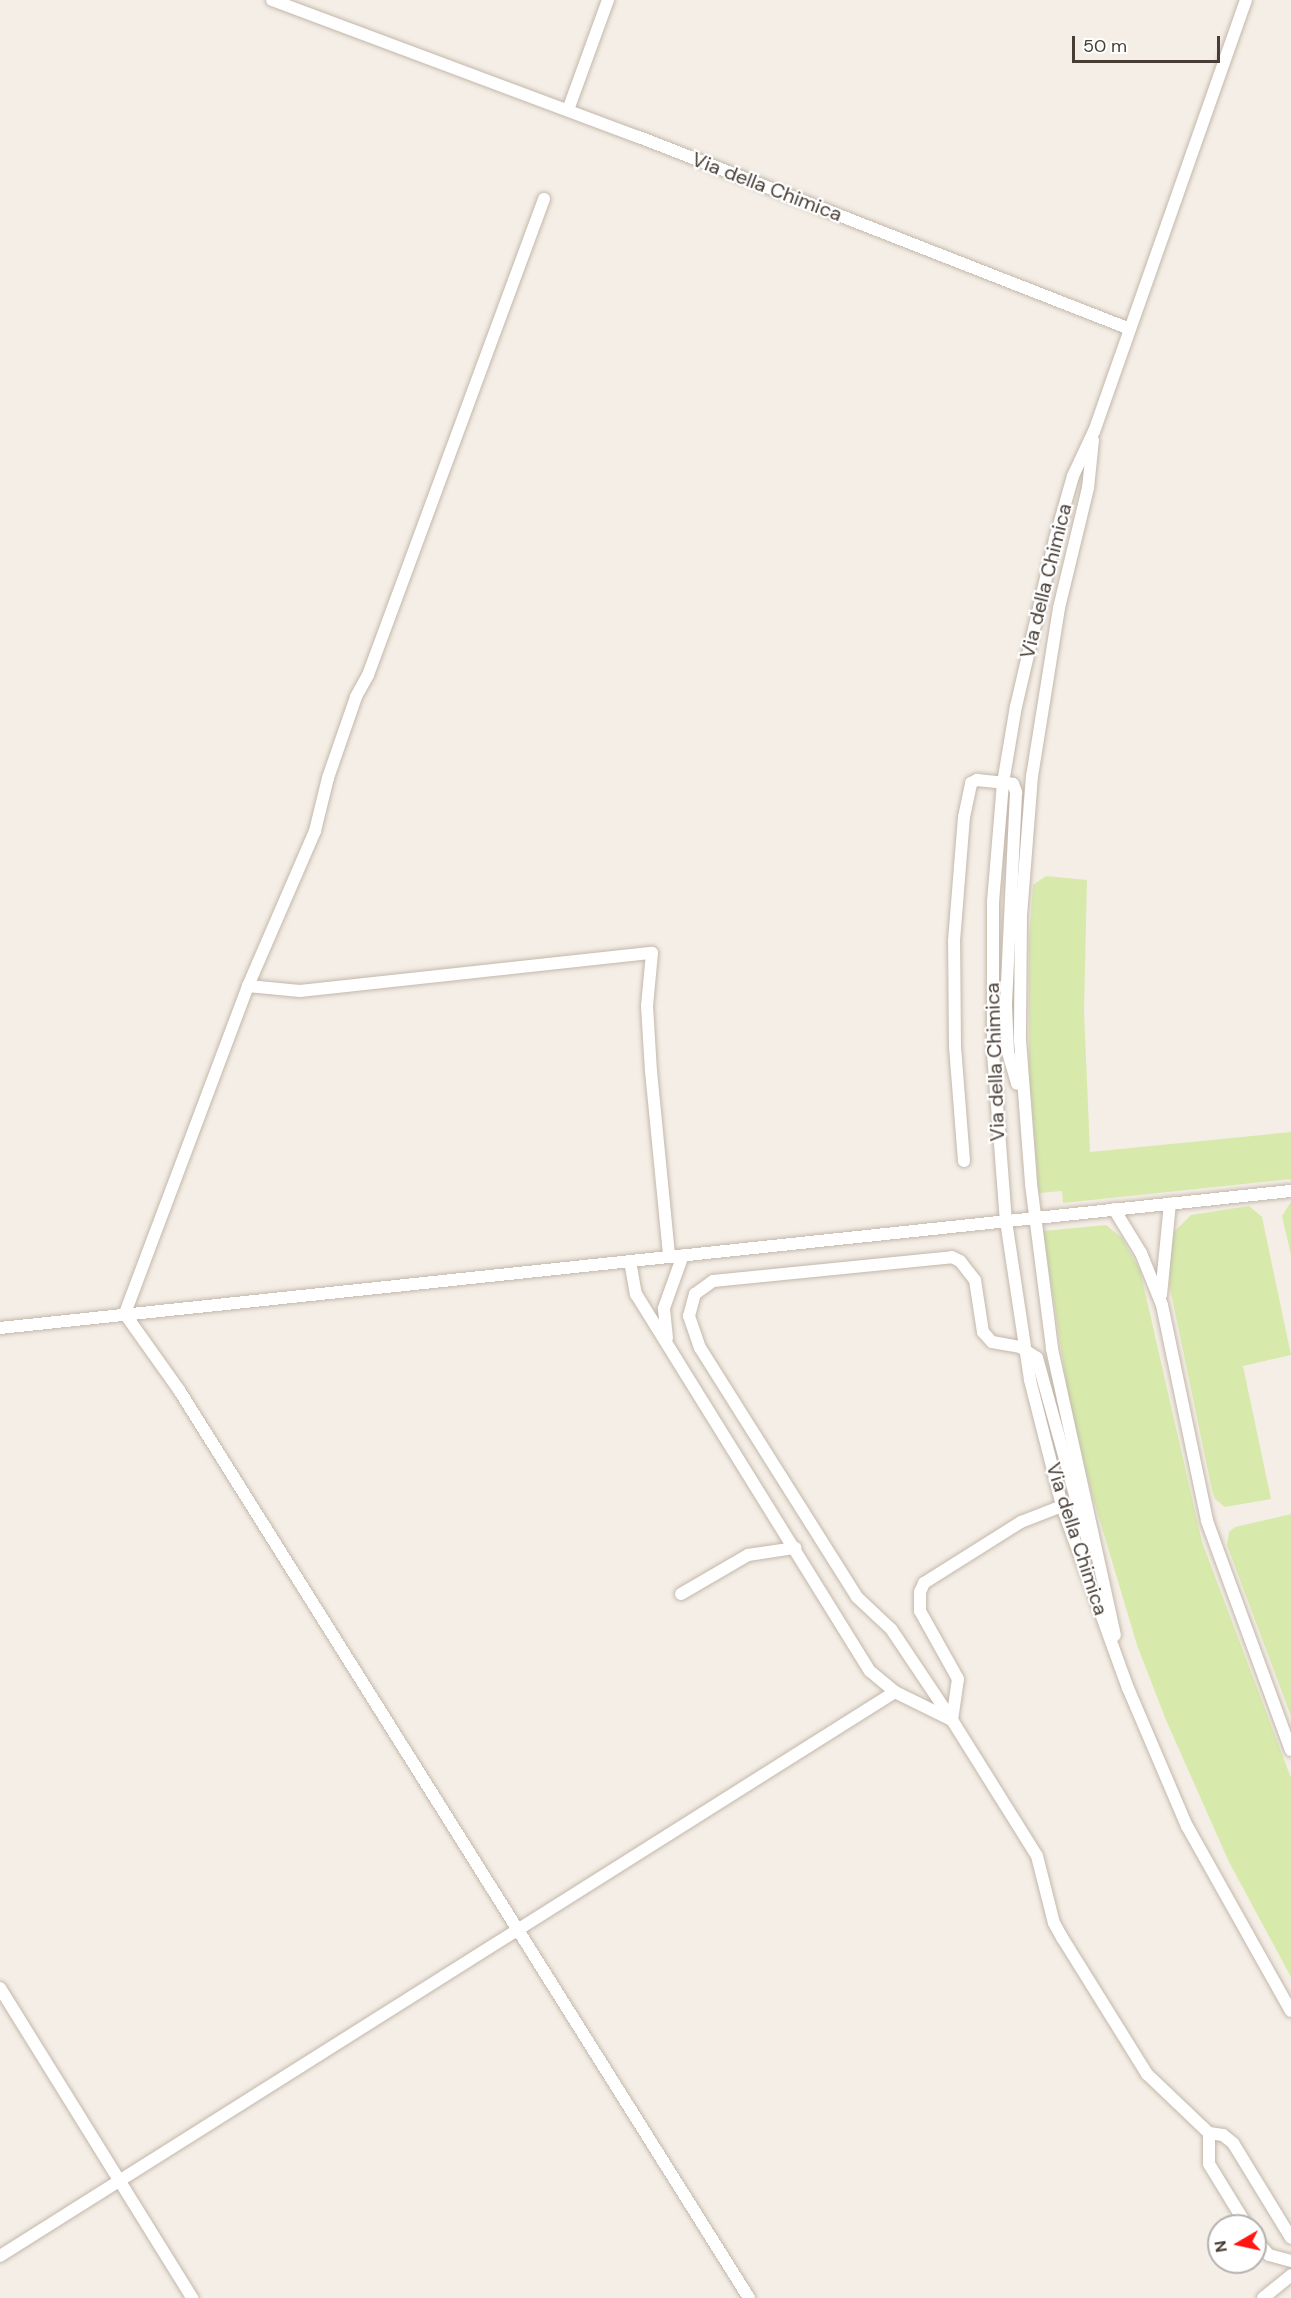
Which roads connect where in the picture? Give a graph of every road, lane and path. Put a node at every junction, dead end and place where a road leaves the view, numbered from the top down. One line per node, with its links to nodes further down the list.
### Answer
1 (272, 0): 4 (lane, Via della Chimica)
2 (608, 0): 4 (lane)
3 (1246, 0): 6 (lane, Via della Chimica)
4 (568, 110): 6 (lane, Via della Chimica)
5 (544, 199): 9 (lane)
6 (1130, 329): 7 (lane, Via della Chimica)
7 (1094, 431): 8 (lane, Via della Chimica); 10 (lane, Via della Chimica)
8 (1003, 783): 10 (lane); 11 (lane); 16 (lane, Via della Chimica)
9 (248, 986): 18 (lane); 21 (lane)
10 (1023, 1103): 15 (lane, Via della Chimica)
11 (964, 1161)
12 (1291, 1191): 13 (lane)
13 (1170, 1203): 14 (lane); 20 (lane)
14 (1114, 1209): 15 (lane); 20 (lane)
15 (1035, 1217): 16 (lane); 27 (lane, Via della Chimica)
16 (1006, 1221): 17 (lane); 24 (lane, Via della Chimica)
17 (683, 1255): 18 (lane); 23 (lane)
18 (669, 1256): 19 (lane)
19 (630, 1261): 21 (lane); 23 (lane)
20 (1162, 1305): 32 (lane)
21 (125, 1314): 22 (lane); 33 (lane)
22 (0, 1328)
23 (670, 1348): 26 (lane)
24 (1026, 1350): 25 (lane, Via della Chimica); 27 (lane); 31 (lane)
25 (1062, 1506): 29 (lane, Via della Chimica); 31 (lane)
26 (795, 1548): 28 (lane); 30 (lane)
27 (1104, 1589): 29 (lane, Via della Chimica)
28 (681, 1594)
29 (1128, 1688): 35 (lane, Via della Chimica)
30 (895, 1692): 31 (lane); 33 (lane)
31 (952, 1720): 36 (lane)
32 (1291, 1750)
33 (518, 1927): 37 (lane); 45 (lane)
34 (0, 1988): 37 (lane)
35 (1291, 2011)
36 (1209, 2133): 38 (lane); 39 (lane)
37 (119, 2181): 41 (lane); 44 (lane)
38 (1240, 2214)
39 (1291, 2238)
40 (1267, 2253): 42 (lane)
41 (0, 2256)
42 (1291, 2261)
43 (1291, 2275): 46 (lane)
44 (192, 2298)
45 (749, 2298)
46 (1263, 2298)

